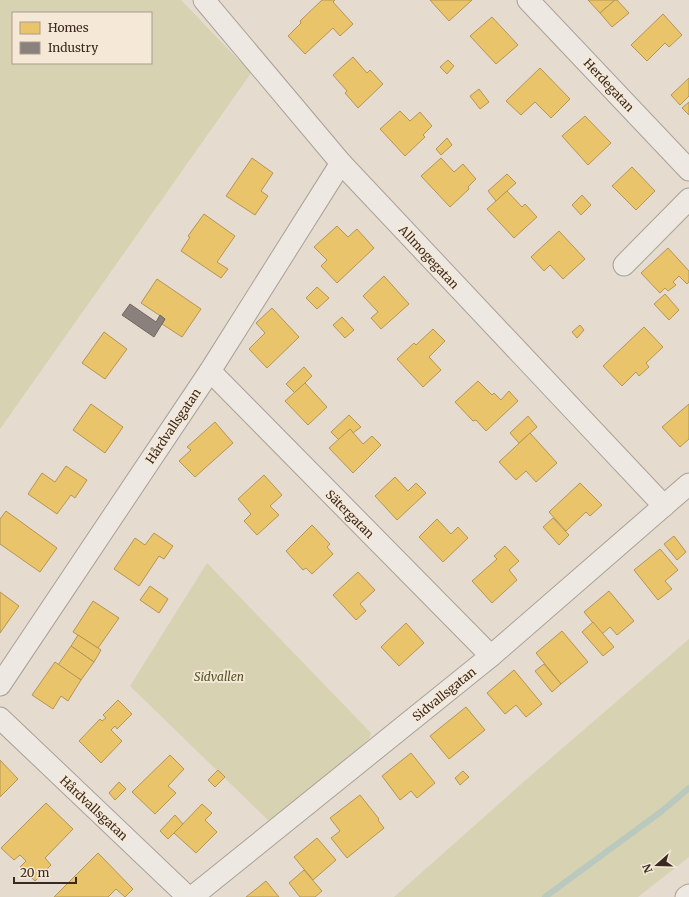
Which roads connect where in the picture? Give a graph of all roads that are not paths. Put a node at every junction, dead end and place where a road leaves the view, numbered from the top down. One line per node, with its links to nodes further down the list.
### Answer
1 (204, 0): 3 (street, Allmogegatan)
2 (528, 0): 4 (street, Herdegatan)
3 (341, 164): 7 (street, Hårdvallsgatan); 9 (street, Allmogegatan)
4 (689, 170)
5 (689, 199): 6 (street)
6 (624, 265)
7 (210, 371): 10 (street, Sätergatan); 11 (street, Hårdvallsgatan)
8 (689, 484): 9 (street, Sidvallsgatan)
9 (664, 506): 10 (street, Sidvallsgatan)
10 (491, 656): 15 (street, Sidvallsgatan)
11 (0, 685)
12 (0, 718): 14 (street, Hårdvallsgatan)
13 (689, 895): 16 (street)
14 (188, 897)
15 (192, 897)
16 (686, 897)

